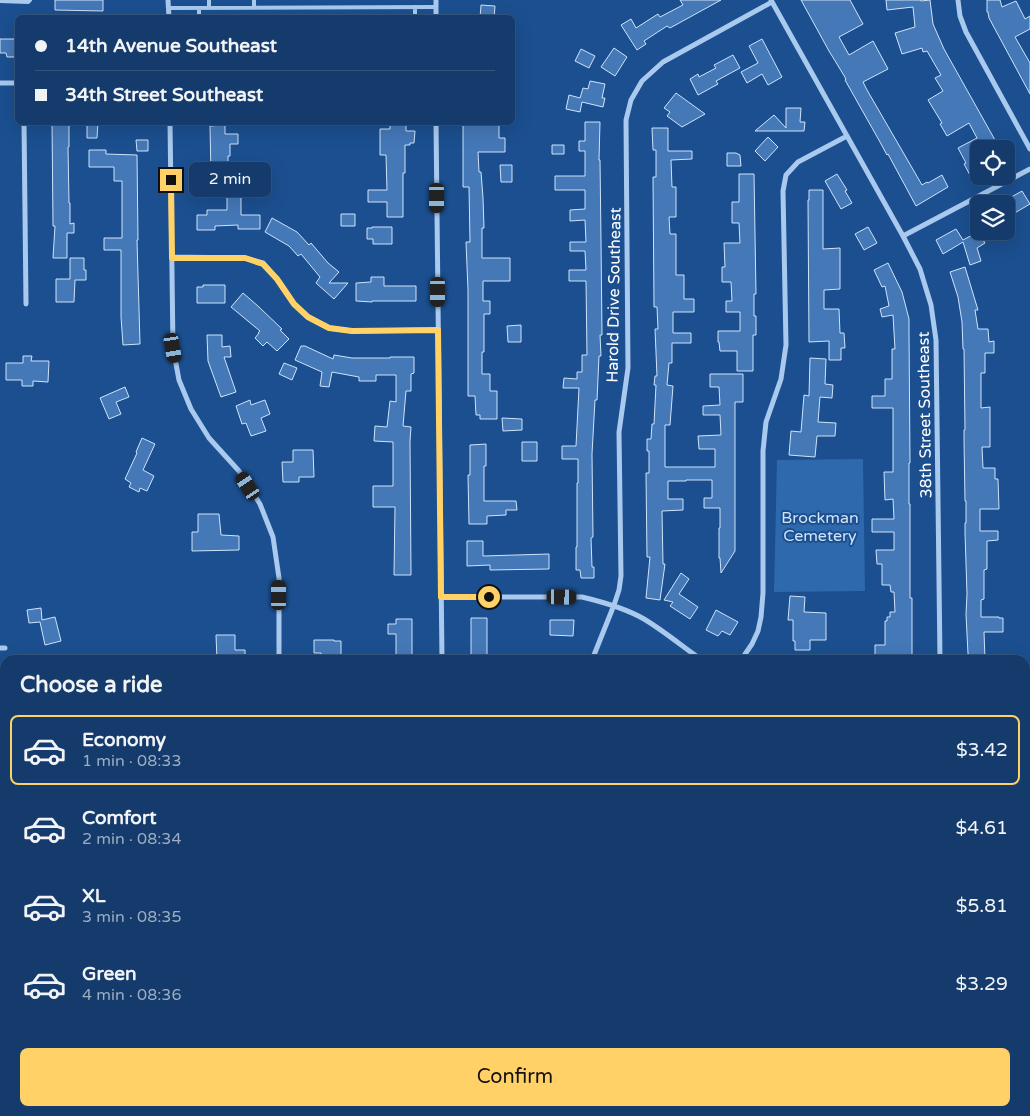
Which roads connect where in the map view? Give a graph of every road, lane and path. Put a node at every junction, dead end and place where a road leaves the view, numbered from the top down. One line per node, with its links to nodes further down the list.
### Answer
1 (30, 0): 7 (lane)
2 (168, 0): 11 (street)
3 (209, 0): 13 (lane)
4 (254, 0): 14 (lane)
5 (436, 0): 10 (street)
6 (958, 0): 25 (street)
7 (0, 1)
8 (771, 1): 24 (street, 38th Street Southeast); 32 (street, Harold Drive Southeast)
9 (415, 7): 10 (lane); 14 (lane); 17 (lane)
10 (436, 7): 18 (street)
11 (168, 8): 12 (lane); 15 (street)
12 (199, 8): 13 (lane); 16 (lane)
13 (209, 8): 14 (lane)
14 (254, 8)
15 (169, 15)
16 (199, 15)
17 (415, 15)
18 (436, 15)
19 (0, 83): 20 (street)
20 (15, 83)
21 (24, 125): 29 (street)
22 (170, 125): 28 (street)
23 (436, 125): 30 (street)
24 (847, 136): 27 (street, 38th Street Southeast); 37 (street)
25 (1030, 149)
26 (1030, 169): 27 (street)
27 (903, 236): 38 (street, 38th Street Southeast)
28 (172, 258): 30 (street); 33 (street)
29 (26, 304)
30 (438, 330): 31 (street)
31 (441, 597): 32 (street); 34 (street)
32 (614, 605): 35 (street, Harold Drive Southeast); 36 (street)
33 (279, 655)
34 (442, 655)
35 (594, 655)
36 (695, 655)
37 (745, 655)
38 (940, 655)

